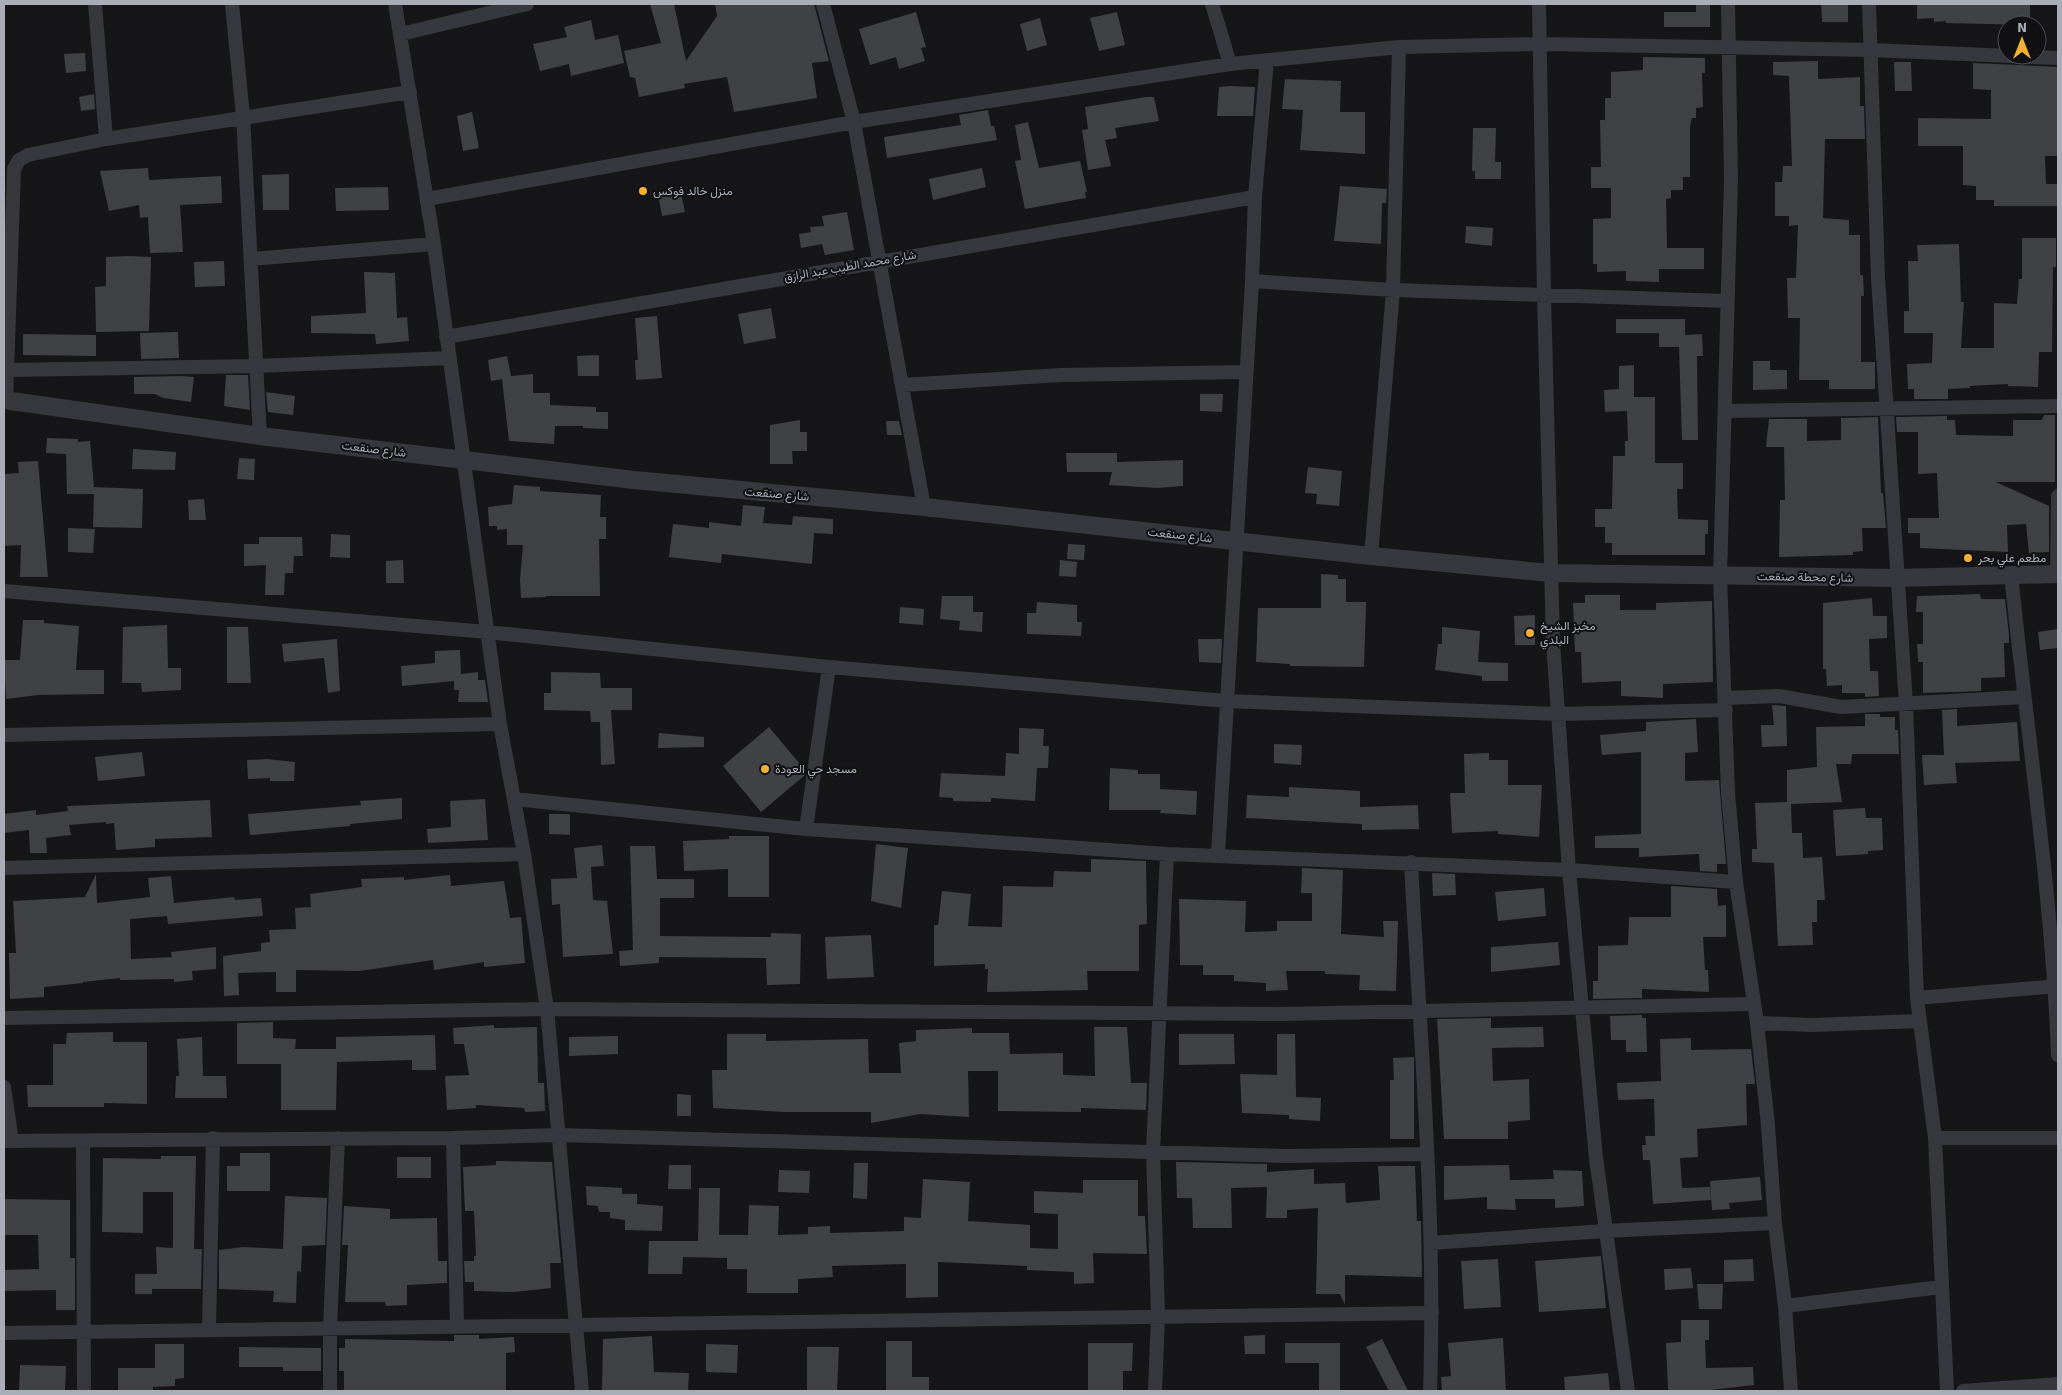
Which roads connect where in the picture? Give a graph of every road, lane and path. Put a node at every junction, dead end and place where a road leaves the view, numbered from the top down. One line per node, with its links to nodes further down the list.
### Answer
1 (95, 4): 21 (street)
2 (232, 4): 19 (street)
3 (395, 4): 10 (street)
4 (527, 4): 10 (street)
5 (823, 4): 20 (street)
6 (1212, 4): 17 (street)
7 (1539, 4): 11 (street)
8 (1728, 4): 13 (street)
9 (1869, 4): 14 (street)
10 (401, 34): 18 (street)
11 (1541, 44): 12 (street); 13 (street); 29 (street)
12 (1400, 47): 16 (street); 28 (street)
13 (1728, 47): 14 (street); 30 (street)
14 (1871, 50): 15 (street); 40 (street)
15 (2058, 58)
16 (1267, 60): 17 (street); 22 (street)
17 (1230, 64): 20 (street)
18 (410, 92): 19 (street); 23 (street)
19 (243, 116): 21 (street); 25 (street)
20 (854, 122): 23 (street); 26 (street)
21 (106, 139): 34 (street)
22 (1255, 198): 26 (street, شارع محمد الطيب عبد الرازق); 27 (street)
23 (427, 199): 24 (street)
24 (434, 244): 25 (street); 31 (street)
25 (251, 259): 33 (street)
26 (878, 261): 31 (street, شارع محمد الطيب عبد الرازق); 36 (street)
27 (1252, 281): 28 (street); 35 (street)
28 (1393, 290): 29 (street); 46 (street)
29 (1544, 295): 30 (street); 47 (street)
30 (1726, 301): 39 (street)
31 (446, 337): 32 (street)
32 (450, 358): 33 (street); 42 (street)
33 (257, 366): 34 (street); 41 (street)
34 (6, 370): 37 (street)
35 (1246, 372): 36 (street); 45 (street)
36 (902, 385): 44 (street)
37 (5, 400): 41 (street, شارع صنقعت)
38 (2058, 406): 40 (street)
39 (1725, 410): 40 (street); 50 (street)
40 (1887, 410): 51 (street)
41 (260, 436): 42 (street, شارع صنقعت)
42 (465, 459): 44 (street, شارع صنقعت); 53 (street)
43 (2058, 496): 49 (street)
44 (924, 507): 45 (street, شارع صنقعت)
45 (1237, 541): 46 (street, شارع صنقعت); 56 (street)
46 (1371, 556): 47 (street, شارع صنقعت)
47 (1551, 573): 50 (street, شارع محطة صنقعت); 59 (street)
48 (2011, 574): 49 (street, شارع محطة صنقعت); 51 (street, شارع محطة صنقعت); 55 (street)
49 (2057, 574)
50 (1720, 576): 51 (street, شارع محطة صنقعت); 57 (street)
51 (1896, 578): 58 (street)
52 (4, 591): 53 (street)
53 (488, 632): 54 (street); 60 (street)
54 (829, 667): 56 (street); 63 (street)
55 (2024, 697): 58 (street); 71 (street)
56 (1226, 701): 59 (street); 66 (street)
57 (1726, 704): 58 (street); 59 (street); 70 (street)
58 (1906, 704): 73 (street)
59 (1558, 714): 69 (street)
60 (500, 724): 61 (street); 62 (street)
61 (4, 735)
62 (514, 799): 63 (street); 64 (street)
63 (806, 829): 65 (street)
64 (524, 854): 68 (street); 75 (street)
65 (1167, 854): 66 (street); 78 (street)
66 (1218, 855): 67 (street)
67 (1410, 862): 69 (street); 77 (street)
68 (4, 868)
69 (1569, 870): 70 (street); 76 (street)
70 (1736, 882): 74 (street)
71 (2053, 890): 72 (street)
72 (2057, 986): 73 (street); 82 (street)
73 (1917, 998): 80 (street)
74 (1753, 1004): 76 (street); 81 (street)
75 (547, 1009): 78 (street); 79 (street); 84 (street)
76 (1584, 1009): 77 (street); 95 (street)
77 (1418, 1010): 78 (street); 93 (street)
78 (1160, 1013): 92 (street)
79 (4, 1018)
80 (1919, 1021): 81 (street); 88 (street)
81 (1757, 1023): 94 (street)
82 (2058, 1055)
83 (4, 1087): 91 (street)
84 (559, 1135): 87 (street); 92 (street); 102 (street)
85 (213, 1138): 86 (street); 90 (street); 103 (street)
86 (338, 1138): 87 (street); 104 (street)
87 (453, 1138): 101 (street)
88 (1935, 1138): 89 (street); 97 (street)
89 (2058, 1138)
90 (83, 1140): 91 (street); 105 (street)
91 (8, 1141)
92 (1152, 1151): 93 (street); 100 (street)
93 (1426, 1154): 96 (street)
94 (1775, 1223): 95 (street); 98 (street)
95 (1605, 1231): 96 (street); 113 (street)
96 (1431, 1243): 99 (street)
97 (1941, 1287): 98 (street); 115 (street)
98 (1785, 1306): 114 (street)
99 (1432, 1314): 100 (street); 112 (street)
100 (1158, 1316): 102 (street); 111 (street)
101 (457, 1326): 102 (street); 104 (street)
102 (578, 1326): 110 (street)
103 (209, 1328): 104 (street); 105 (street)
104 (330, 1328): 109 (street)
105 (85, 1332): 106 (street); 108 (street)
106 (4, 1333)
107 (2058, 1384): 116 (street)
108 (84, 1391)
109 (330, 1391)
110 (582, 1391)
111 (1155, 1391)
112 (1430, 1391)
113 (1628, 1391)
114 (1791, 1391)
115 (1947, 1391)
116 (1963, 1391)

